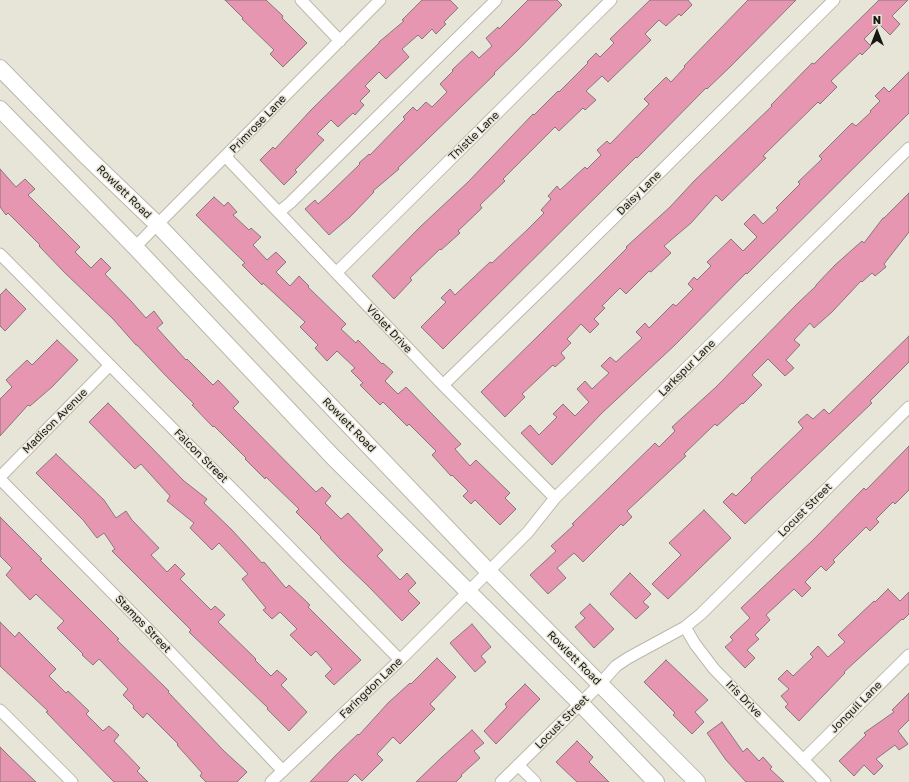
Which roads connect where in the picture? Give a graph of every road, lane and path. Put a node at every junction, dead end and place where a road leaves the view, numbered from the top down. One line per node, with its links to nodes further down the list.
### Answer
1 (300, 0): 6 (street)
2 (380, 0): 6 (street, Primrose Lane)
3 (496, 0): 11 (street)
4 (611, 0): 15 (street, Thistle Lane)
5 (834, 0): 17 (street, Daisy Lane)
6 (340, 40): 10 (street, Primrose Lane)
7 (0, 68): 12 (main road, Rowlett Road)
8 (0, 109): 13 (main road)
9 (909, 148): 20 (street, Larkspur Lane)
10 (226, 157): 11 (street, Violet Drive); 12 (street, Primrose Lane)
11 (279, 212): 15 (street, Violet Drive)
12 (157, 224): 13 (street, Primrose Lane); 21 (main road, Rowlett Road)
13 (135, 247): 22 (main road)
14 (0, 254): 16 (street, Falcon Street)
15 (337, 272): 17 (street, Violet Drive)
16 (110, 365): 19 (street, Madison Avenue); 25 (street, Falcon Street)
17 (442, 385): 20 (street, Violet Drive)
18 (909, 406): 23 (street, Locust Street)
19 (0, 478): 31 (street, Stamps Street)
20 (555, 498): 21 (street, Larkspur Lane)
21 (488, 571): 22 (street, Larkspur Lane); 26 (main road, Rowlett Road)
22 (468, 591): 25 (street, Faringdon Lane); 27 (main road)
23 (685, 627): 26 (street, Locust Street); 29 (street, Iris Drive)
24 (909, 655): 29 (street, Jonquil Lane)
25 (400, 660): 31 (street, Faringdon Lane)
26 (600, 684): 27 (street, Locust Street); 37 (main road, Rowlett Road)
27 (581, 704): 30 (street, Locust Street); 36 (main road)
28 (0, 710): 32 (street)
29 (803, 760): 38 (street, Iris Drive)
30 (518, 765): 34 (street, Locust Street); 35 (street)
31 (283, 771): 33 (street, Faringdon Lane)
32 (72, 782)
33 (271, 782)
34 (500, 782)
35 (535, 782)
36 (656, 782)
37 (697, 782)
38 (825, 782)

